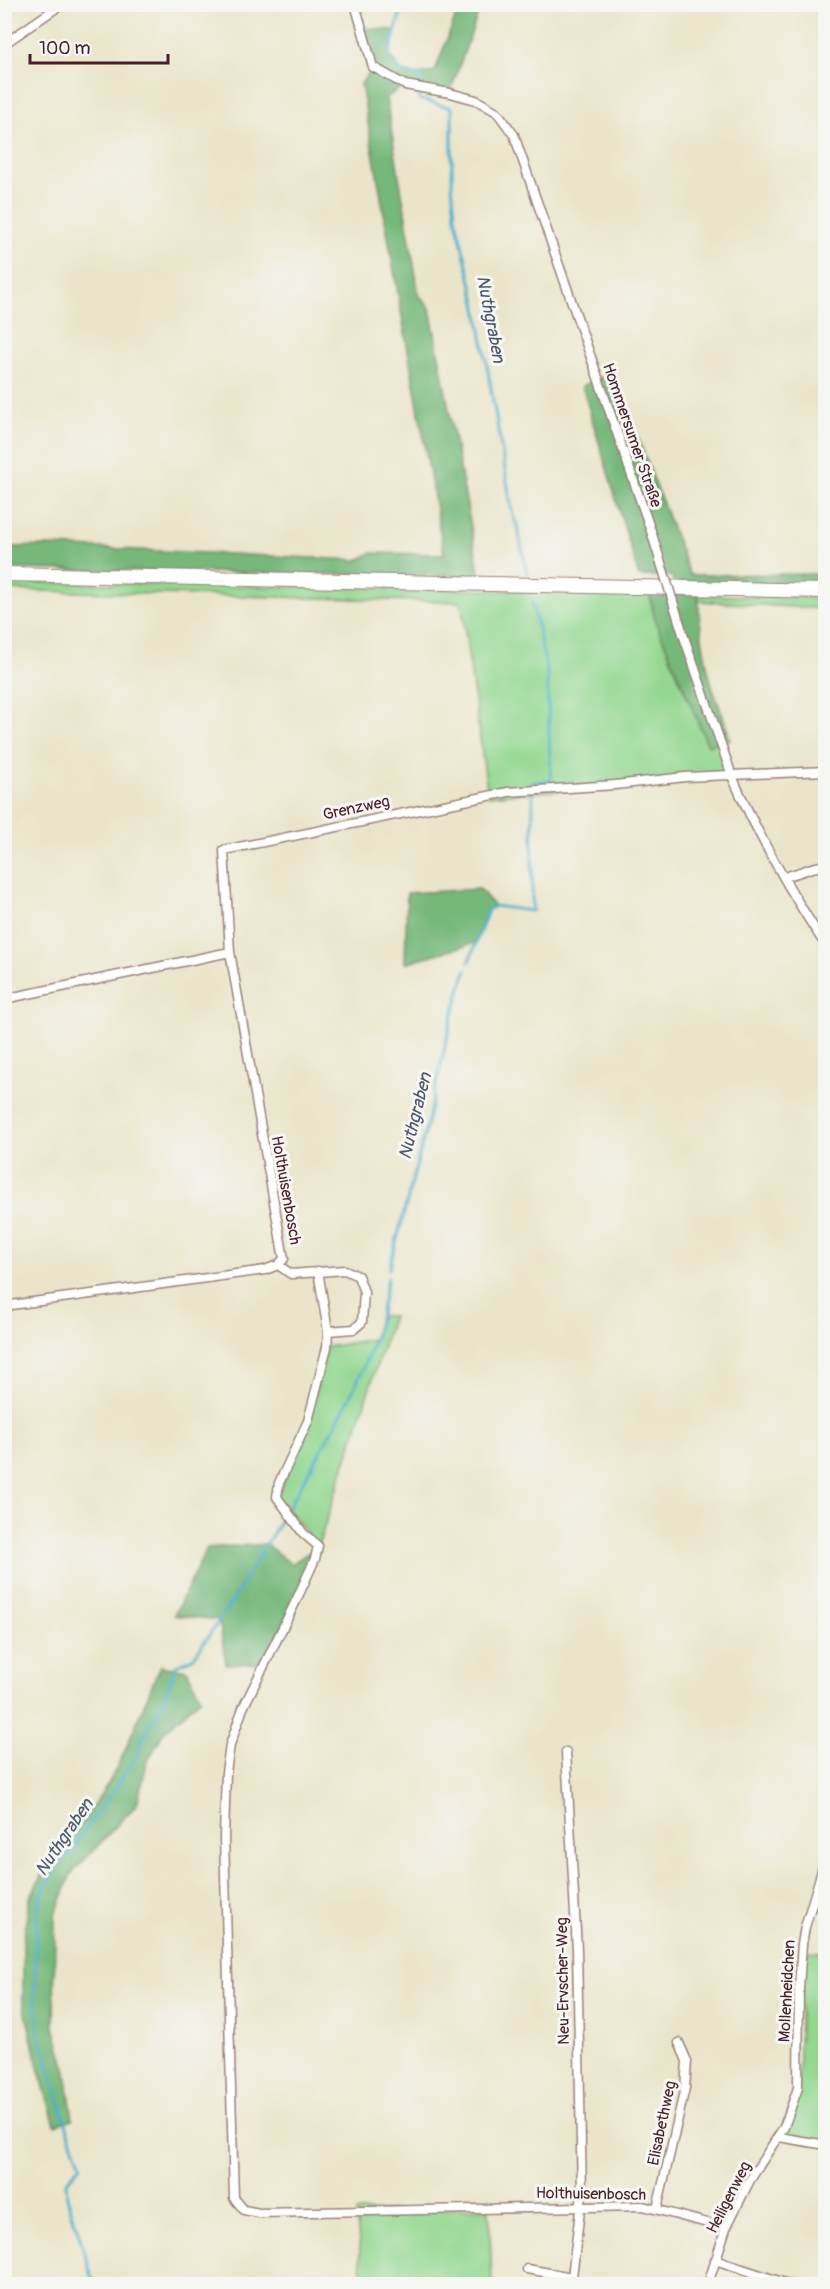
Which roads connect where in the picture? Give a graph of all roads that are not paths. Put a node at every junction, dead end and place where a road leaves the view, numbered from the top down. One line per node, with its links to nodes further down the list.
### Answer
1 (62, 4): 3 (street)
2 (355, 4): 7 (street, Hommersumer Straße, bridge)
3 (4, 44)
4 (4, 574): 5 (main road)
5 (825, 591)
6 (825, 771): 7 (street, Grenzweg)
7 (732, 776): 9 (street, Hommersumer Straße); 11 (street, Grenzweg)
8 (825, 866): 9 (street)
9 (785, 877): 10 (street, Hommersumer Straße)
10 (825, 946)
11 (230, 952): 12 (street); 13 (street, Holthuisenbosch)
12 (4, 999)
13 (278, 1265): 14 (street); 15 (street, Holthuisenbosch)
14 (318, 1271): 16 (street); 16 (street)
15 (4, 1306)
16 (328, 1331): 23 (street, Holthuisenbosch)
17 (566, 1752): 23 (street, Neu-Ervscher-Weg)
18 (825, 1857): 20 (street, Mollenheidchen)
19 (679, 2043): 24 (street, Elisabethweg)
20 (784, 2127): 21 (street, Heiligenweg)
21 (779, 2137): 22 (street); 25 (street, Heiligenweg)
22 (825, 2145)
23 (579, 2209): 24 (street, Holthuisenbosch); 27 (street, Neu-Ervscher-Weg)
24 (657, 2209): 25 (street, Holthuisenbosch)
25 (726, 2228): 26 (street, Heiligenweg)
26 (715, 2260): 28 (street, Heiligenweg); 29 (street)
27 (527, 2269)
28 (708, 2284)
29 (788, 2284)

